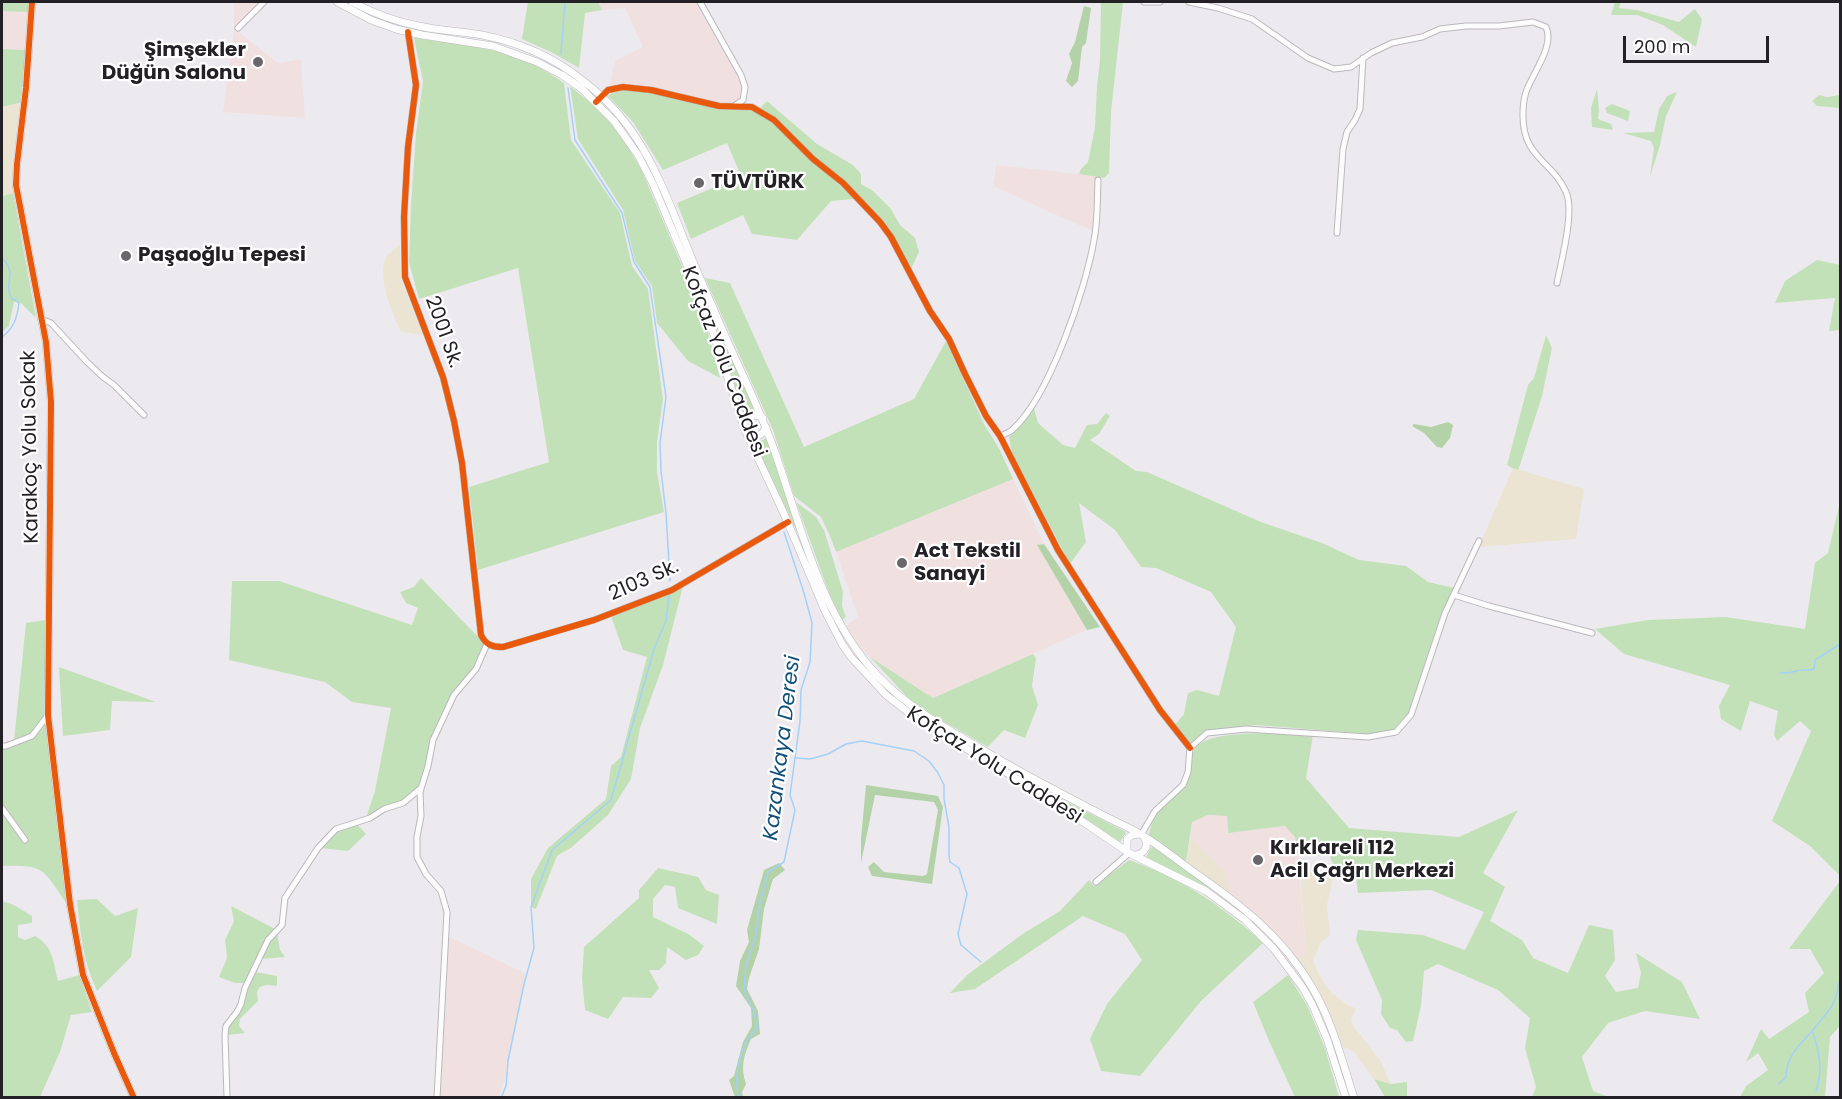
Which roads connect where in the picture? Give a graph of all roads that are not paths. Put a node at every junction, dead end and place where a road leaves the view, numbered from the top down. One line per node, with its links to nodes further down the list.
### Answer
1 (32, 2): 17 (main road, Karakoç Yolu Sokak)
2 (264, 2): 9 (street)
3 (337, 2): 10 (main road, Kofçaz Yolu Caddesi)
4 (352, 2): 12 (main road, Kofçaz Yolu Caddesi)
5 (700, 2): 13 (street)
6 (1144, 2): 7 (street)
7 (1160, 2)
8 (1189, 2): 11 (street)
9 (238, 28)
10 (408, 33): 12 (main road, Kofçaz Yolu Caddesi); 26 (street, 2001 Sk.)
11 (1363, 58): 15 (street); 16 (street)
12 (599, 99): 13 (street); 19 (main road, Kofçaz Yolu Caddesi); 20 (main road, Kofçaz Yolu Caddesi)
13 (734, 106): 21 (street)
14 (1098, 180): 21 (street)
15 (1337, 232)
16 (1557, 283)
17 (41, 319): 18 (street); 27 (main road, Karakoç Yolu Sokak)
18 (144, 415)
19 (765, 423): 20 (main road); 20 (main road); 32 (main road, Kofçaz Yolu Caddesi)
20 (746, 430): 22 (main road, Kofçaz Yolu Caddesi)
21 (1000, 436): 29 (street)
22 (788, 522): 26 (street, 2103 Sk.); 34 (main road, Kofçaz Yolu Caddesi)
23 (1479, 541): 24 (street)
24 (1454, 595): 25 (street); 29 (street)
25 (1592, 633)
26 (485, 642): 30 (street)
27 (48, 715): 28 (street); 36 (main road, Karakoç Yolu Sokak)
28 (2, 746)
29 (1190, 748): 32 (street)
30 (421, 788): 37 (street); 38 (street)
31 (2, 808): 33 (street)
32 (1143, 836): 34 (main road); 34 (main road); 40 (main road, Kofçaz Yolu Caddesi)
33 (26, 840)
34 (1131, 852): 35 (street); 39 (main road, Kofçaz Yolu Caddesi)
35 (1096, 882)
36 (134, 1098)
37 (227, 1098)
38 (437, 1098)
39 (1346, 1098)
40 (1354, 1098)

